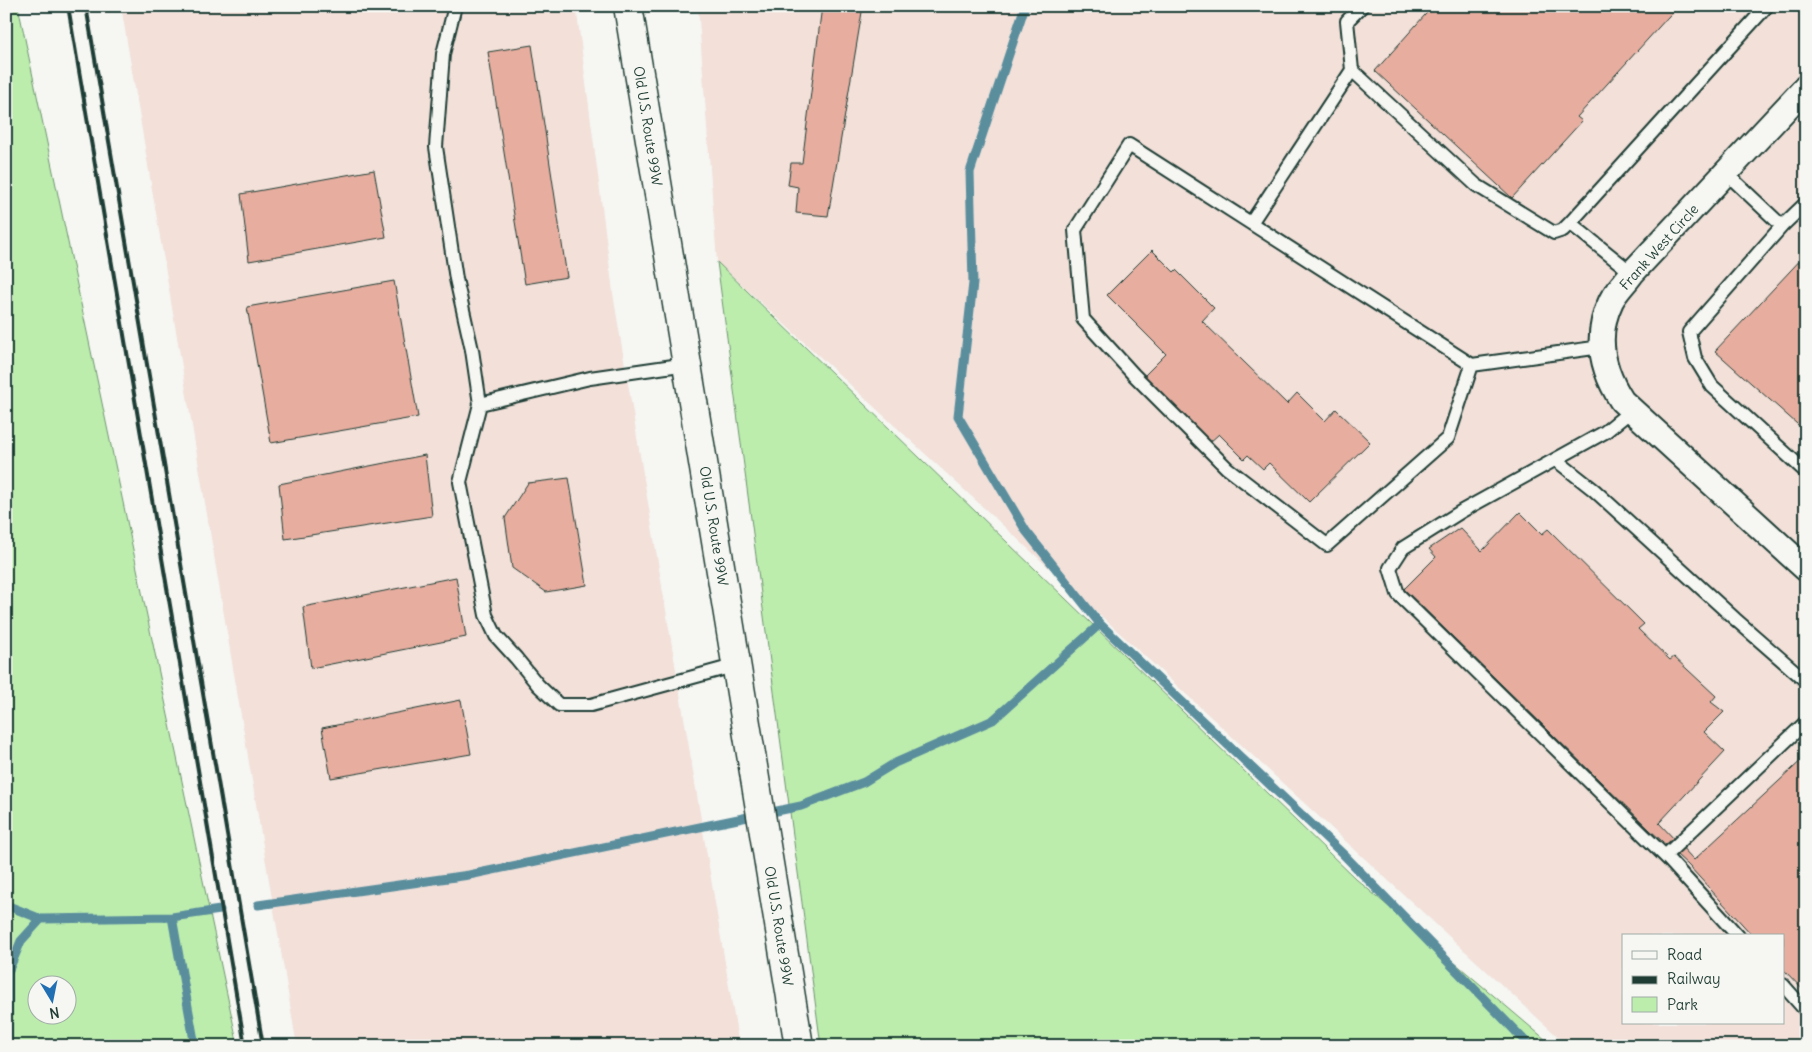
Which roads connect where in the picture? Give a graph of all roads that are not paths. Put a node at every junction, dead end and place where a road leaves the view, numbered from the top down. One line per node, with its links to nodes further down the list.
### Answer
1 (455, 6): 16 (lane)
2 (628, 6): 14 (main road, Old U.S. Route 99W)
3 (1362, 6): 5 (lane)
4 (1767, 6): 9 (lane)
5 (1352, 70): 9 (lane); 10 (lane)
6 (1806, 87): 7 (street, Frank West Circle)
7 (1726, 173): 11 (lane); 12 (street, Frank West Circle)
8 (1806, 203): 11 (lane)
9 (1570, 222): 12 (lane)
10 (1251, 223): 15 (lane); 15 (lane)
11 (1782, 226): 19 (lane)
12 (1632, 273): 13 (street, Frank West Circle)
13 (1602, 347): 15 (lane); 17 (street, Frank West Circle)
14 (687, 364): 16 (lane); 21 (main road, Old U.S. Route 99W)
15 (1472, 365)
16 (480, 404): 21 (lane)
17 (1632, 410): 18 (lane); 20 (street, Frank West Circle)
18 (1556, 460): 22 (lane); 24 (lane)
19 (1806, 472)
20 (1806, 569)
21 (736, 665): 28 (main road, Old U.S. Route 99W)
22 (1806, 681)
23 (1806, 722): 24 (lane)
24 (1664, 856): 25 (lane)
25 (1736, 934)
26 (1784, 986): 27 (lane)
27 (1806, 1010)
28 (799, 1046)

